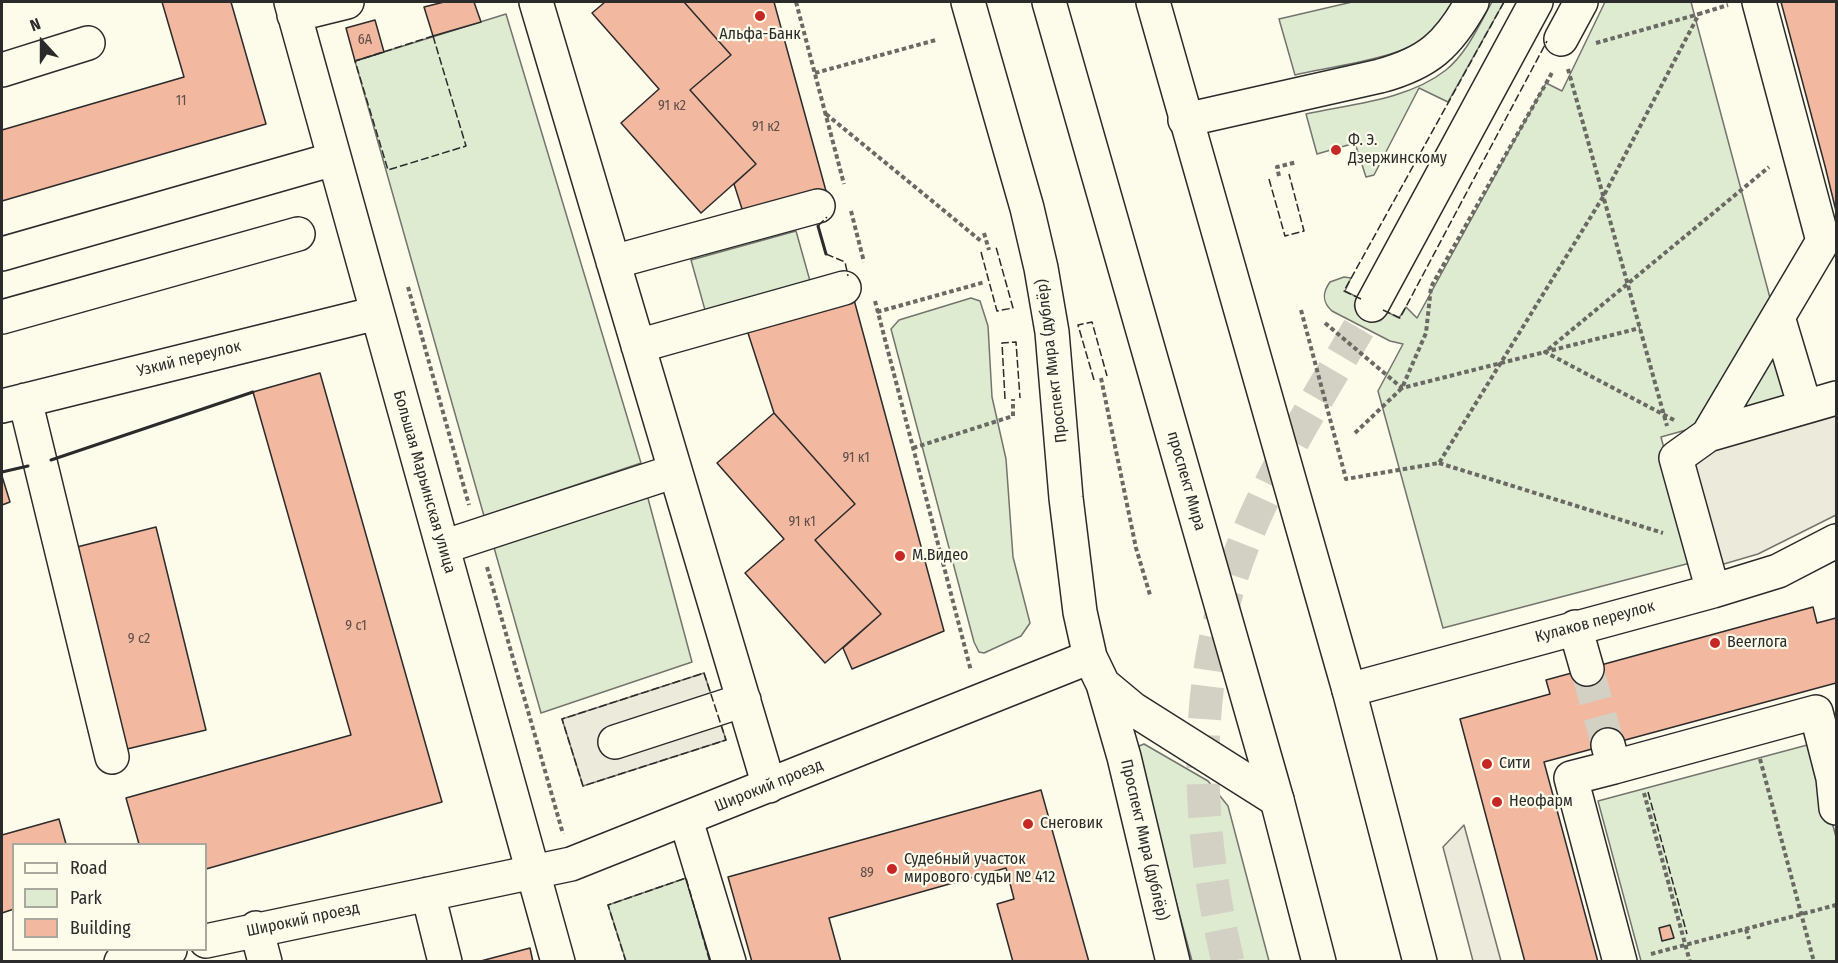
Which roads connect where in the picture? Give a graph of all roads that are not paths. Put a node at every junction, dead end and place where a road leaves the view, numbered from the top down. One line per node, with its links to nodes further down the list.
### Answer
1 (347, 2): 10 (street)
2 (536, 2): 19 (street)
3 (968, 2): 36 (street, Проспект Мира (дублёр))
4 (1049, 2): 42 (street, проспект Мира)
5 (1153, 2): 14 (street)
6 (1472, 2): 14 (street)
7 (1536, 2): 21 (street)
8 (1581, 2): 12 (street)
9 (1745, 3): 24 (street)
10 (292, 8): 15 (street, Большая Марьинская улица)
11 (88, 43): 13 (street)
12 (1562, 45)
13 (2, 70)
14 (1185, 120): 37 (street)
15 (334, 159): 18 (street); 22 (street, Большая Марьинская улица)
16 (818, 206): 19 (street)
17 (298, 234): 23 (street)
18 (2, 254)
19 (613, 262): 25 (street)
20 (855, 277): 25 (street)
21 (1372, 305)
22 (377, 313): 27 (street, Узкий переулок); 32 (street, Большая Марьинская улица)
23 (2, 317)
24 (1778, 317): 28 (street); 29 (street)
25 (638, 346): 30 (street)
26 (1836, 398): 28 (street)
27 (13, 403): 40 (street)
28 (1805, 407): 29 (street)
29 (1708, 435): 33 (street)
30 (675, 471): 32 (street); 38 (street)
31 (1836, 541): 33 (street, Кулаков переулок)
32 (443, 547): 45 (street, Большая Марьинская улица)
33 (1713, 591): 34 (street, Кулаков переулок)
34 (1575, 627): 35 (street); 37 (street, Кулаков переулок)
35 (1587, 669)
36 (1097, 671): 41 (street, Широкий проезд); 42 (street); 54 (street, Проспект Мира (дублёр))
37 (1349, 690): 56 (street)
38 (744, 700): 39 (street); 41 (street)
39 (615, 742)
40 (112, 757)
41 (769, 786): 44 (street, Широкий проезд)
42 (1277, 800): 55 (street, проспект Мира)
43 (1836, 808): 49 (street)
44 (686, 820): 45 (street, Широкий проезд); 53 (street)
45 (534, 873): 46 (street, Широкий проезд); 52 (street, Большая Марьинская улица)
46 (428, 894): 47 (street, Широкий проезд); 51 (street)
47 (256, 928): 48 (street, Широкий проезд); 50 (street)
48 (207, 941)
49 (1632, 959)
50 (265, 962)
51 (445, 962)
52 (558, 962)
53 (729, 962)
54 (1173, 962)
55 (1319, 962)
56 (1420, 962)

